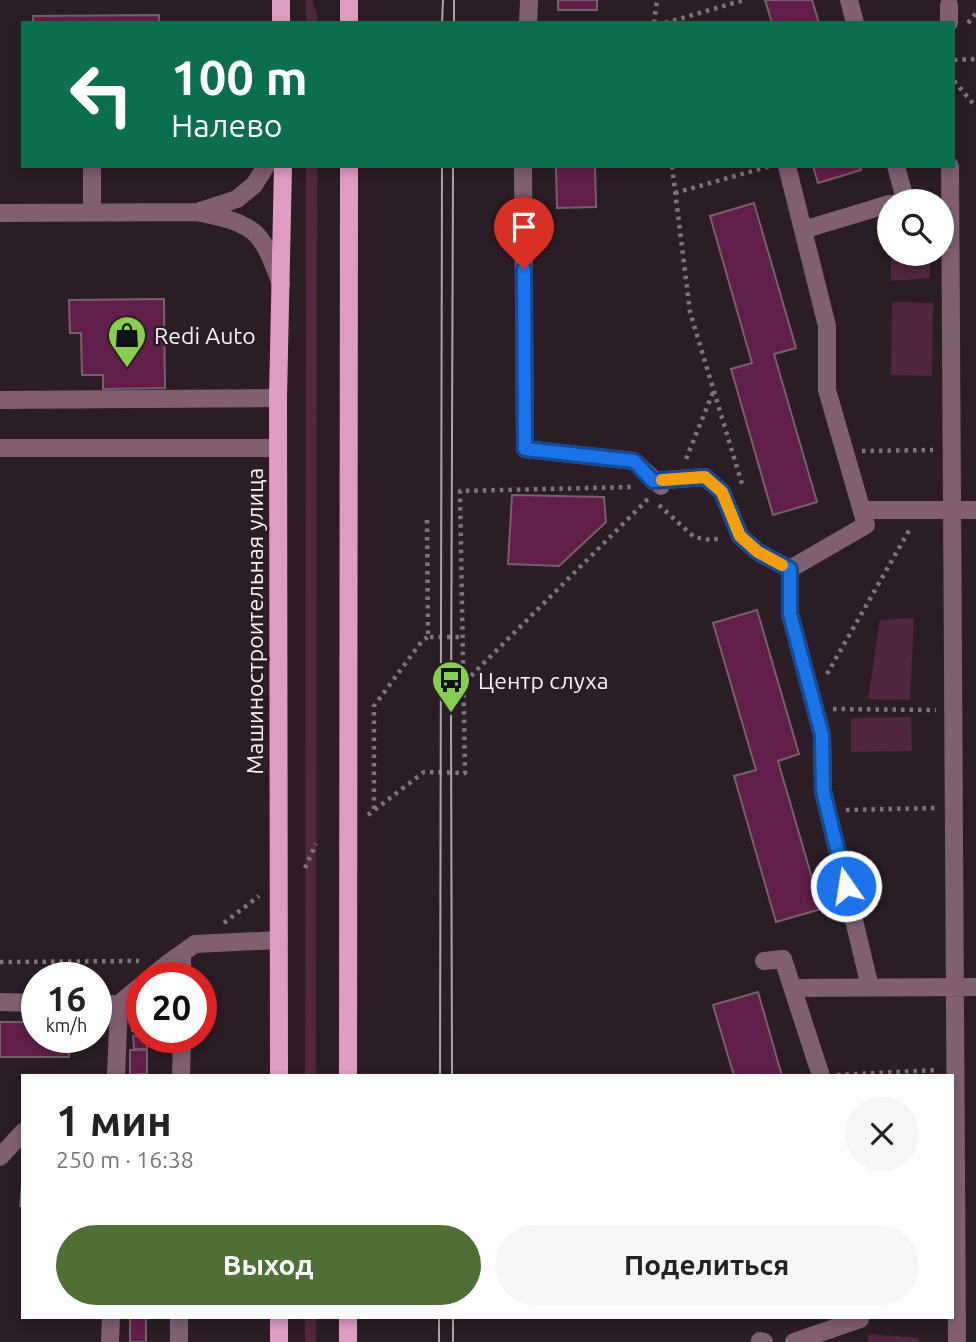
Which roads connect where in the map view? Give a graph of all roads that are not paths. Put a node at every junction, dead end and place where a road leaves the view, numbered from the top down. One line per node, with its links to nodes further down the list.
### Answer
1 (281, 0): 5 (main road)
2 (349, 0): 6 (main road)
3 (529, 0): 7 (street)
4 (849, 0): 8 (street)
5 (281, 21)
6 (349, 21)
7 (528, 21)
8 (855, 21)
9 (92, 168): 19 (street)
10 (265, 168): 20 (street)
11 (283, 168): 23 (main road, Машиностроительная улица)
12 (349, 168): 50 (main road)
13 (523, 168): 31 (street)
14 (787, 168): 22 (street)
15 (897, 168): 17 (street)
16 (950, 168): 29 (street)
17 (902, 189)
18 (877, 208): 22 (street)
19 (92, 211): 20 (street); 21 (street)
20 (197, 212): 23 (street)
21 (0, 213)
22 (803, 230): 28 (street)
23 (281, 284): 24 (main road, Машиностроительная улица)
24 (278, 398): 25 (street); 27 (main road, Машиностроительная улица)
25 (0, 400)
26 (0, 448): 27 (street)
27 (278, 448): 32 (main road, Машиностроительная улица)
28 (862, 510): 29 (street); 31 (street)
29 (952, 510): 30 (street); 38 (street)
30 (976, 510)
31 (790, 569): 37 (street)
32 (279, 940): 33 (street); 49 (main road, Машиностроительная улица)
33 (183, 953): 35 (street); 36 (street)
34 (764, 961): 40 (street)
35 (171, 962)
36 (183, 962)
37 (870, 987): 38 (street); 40 (street)
38 (955, 987): 39 (street); 64 (street)
39 (976, 987)
40 (793, 988): 51 (street)
41 (126, 998): 45 (street)
42 (0, 1002): 43 (street)
43 (21, 1003)
44 (112, 1004): 45 (street)
45 (118, 1004): 47 (street)
46 (182, 1053): 48 (street)
47 (116, 1074)
48 (181, 1074)
49 (279, 1074)
50 (348, 1074)
51 (820, 1074)
52 (21, 1134): 53 (street)
53 (0, 1157)
54 (111, 1319): 59 (street)
55 (179, 1319): 60 (street)
56 (279, 1319): 61 (main road)
57 (348, 1319): 62 (main road)
58 (859, 1319): 63 (street)
59 (110, 1342)
60 (179, 1342)
61 (279, 1342)
62 (348, 1342)
63 (794, 1342)
64 (957, 1342)

